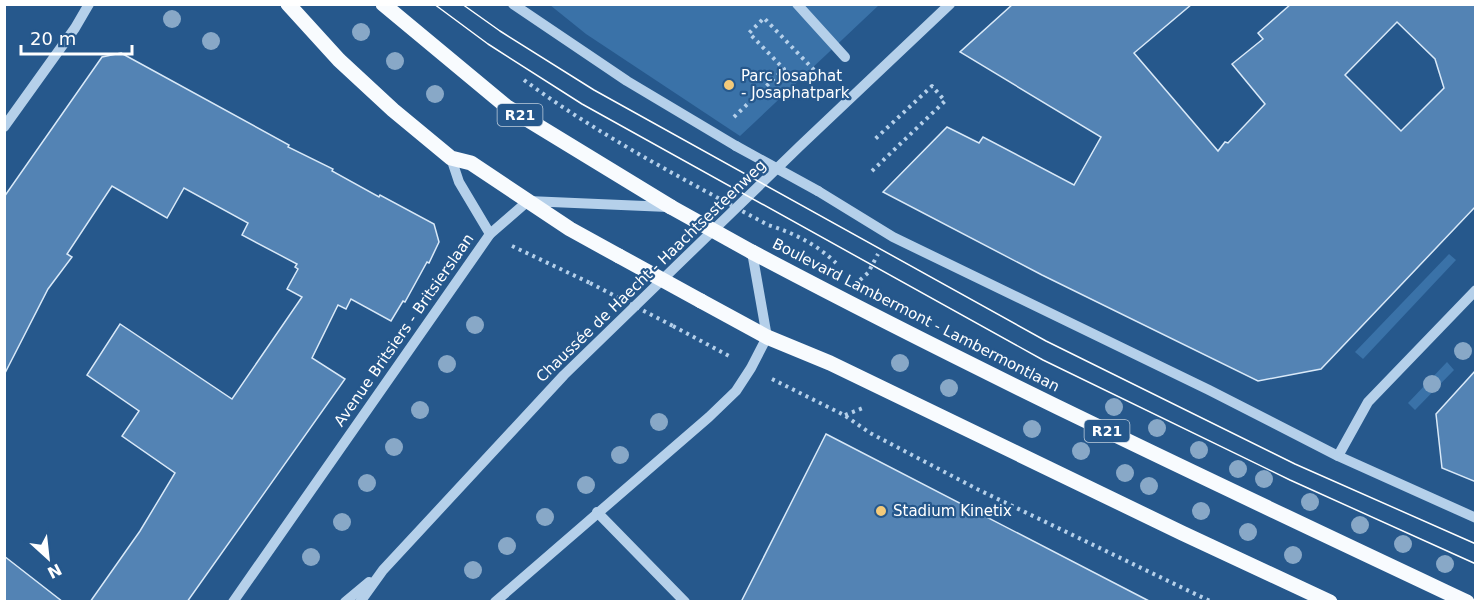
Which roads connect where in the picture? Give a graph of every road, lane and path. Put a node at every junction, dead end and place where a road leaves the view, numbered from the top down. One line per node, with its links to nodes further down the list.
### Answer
1 (89, 4): 11 (street)
2 (288, 4): 13 (main road)
3 (383, 4): 16 (main road, Boulevard Lambermont - Lambermontlaan / R21)
4 (513, 4): 23 (street, bridge)
5 (797, 4): 7 (street)
6 (950, 4): 26 (street, Chaussée de Haecht - Haachtsesteenweg)
7 (845, 57)
8 (814, 70): 10 (path)
9 (524, 80): 19 (path, bridge)
10 (732, 119)
11 (4, 127)
12 (873, 141): 14 (path)
13 (452, 158): 15 (main road); 17 (street)
14 (872, 171)
15 (528, 201): 16 (street); 17 (street, Avenue Britsiers - Britsierslaan); 21 (main road, bridge)
16 (671, 207): 18 (main road, Boulevard Lambermont - Lambermontlaan / R21, bridge)
17 (490, 234): 22 (path, bridge); 27 (street, Avenue Britsiers - Britsierslaan)
18 (752, 252): 21 (street); 34 (main road, Boulevard Lambermont - Lambermontlaan / R21)
19 (836, 263)
20 (1476, 290): 23 (street)
21 (767, 337): 22 (street); 33 (main road)
22 (751, 368): 24 (street); 32 (path)
23 (1338, 456): 25 (street)
24 (597, 512): 30 (street); 31 (street)
25 (1476, 518)
26 (383, 570): 28 (street, Chaussée de Haecht - Haachtsesteenweg); 29 (street, Chaussée de Haecht - Haachtsesteenweg)
27 (233, 602)
28 (345, 602)
29 (360, 602)
30 (495, 602)
31 (685, 602)
32 (1212, 602)
33 (1330, 602)
34 (1467, 602)

